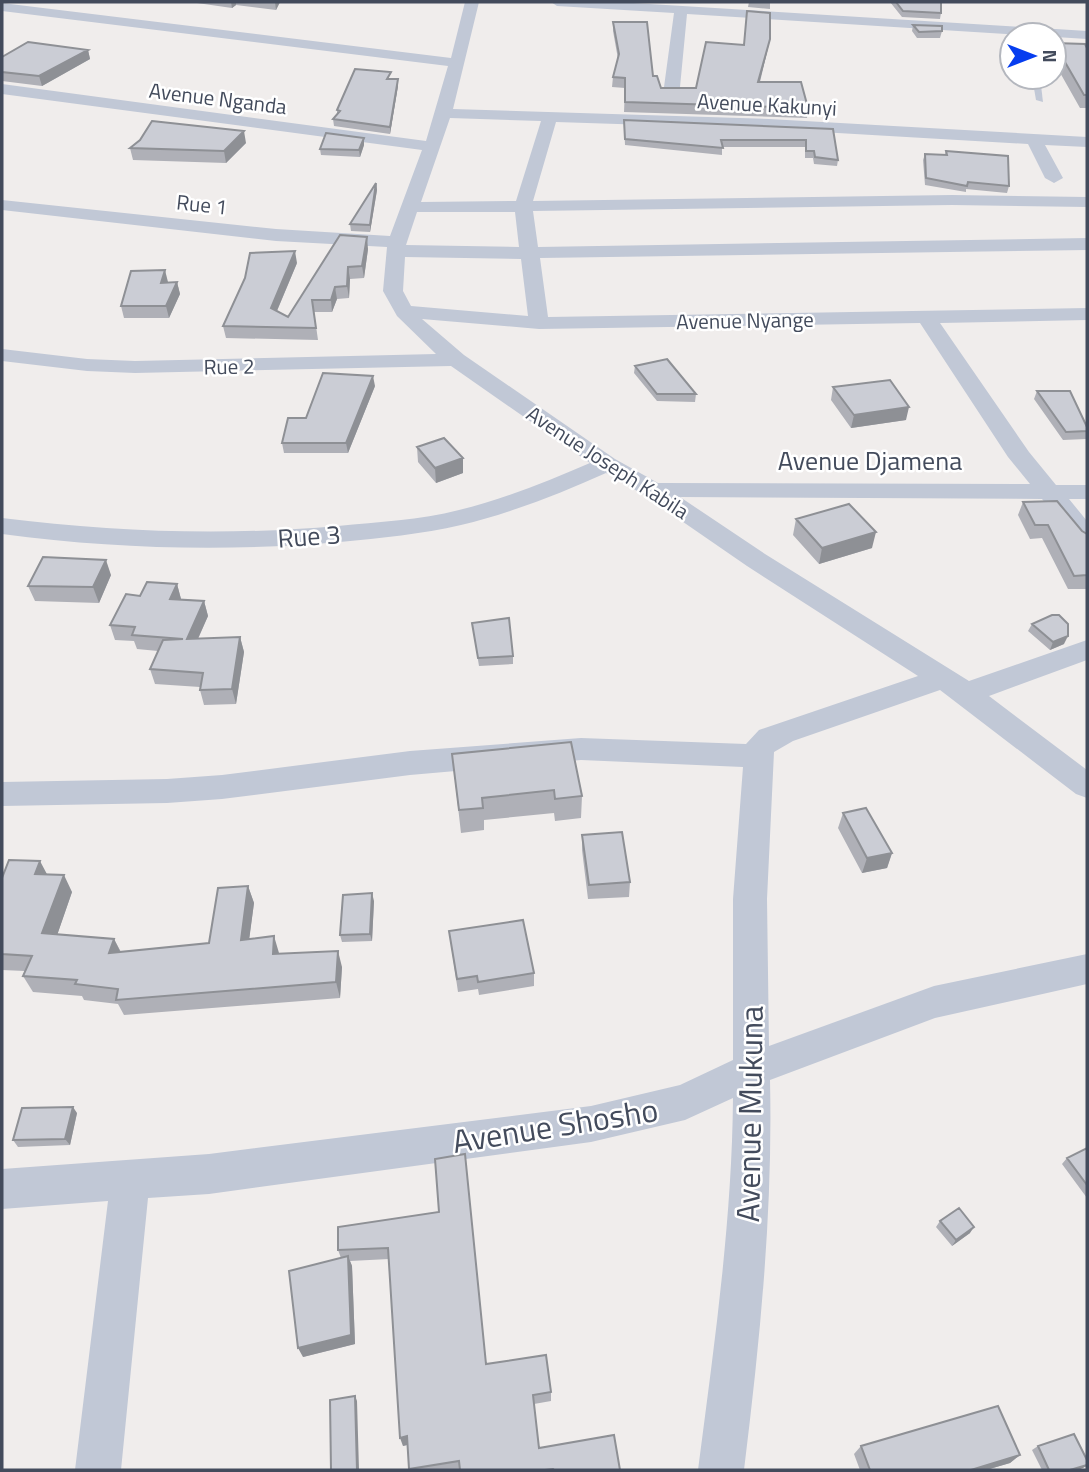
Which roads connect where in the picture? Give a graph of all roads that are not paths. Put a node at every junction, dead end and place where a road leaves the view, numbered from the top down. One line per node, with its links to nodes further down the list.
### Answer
1 (472, 2): 9 (street, Avenue Joseph Kabila)
2 (557, 2): 3 (street)
3 (586, 3): 5 (street)
4 (2, 7): 9 (street)
5 (681, 10): 6 (street); 10 (street)
6 (998, 31)
7 (1068, 34): 8 (street)
8 (1086, 34)
9 (458, 62): 14 (street, Avenue Joseph Kabila)
10 (672, 87)
11 (2, 89): 18 (street, Avenue Nganda)
12 (1038, 91): 13 (lane)
13 (1040, 100)
14 (444, 113): 15 (street, Avenue Kakunyi); 18 (street, Avenue Joseph Kabila)
15 (550, 116): 16 (street, Avenue Kakunyi); 22 (street)
16 (1034, 139): 17 (street, Avenue Kakunyi); 19 (street)
17 (1087, 142)
18 (430, 146): 23 (street, Avenue Joseph Kabila)
19 (1054, 178)
20 (1087, 202): 22 (street)
21 (2, 205): 25 (street, Rue 1)
22 (523, 206): 23 (street); 26 (street)
23 (408, 207): 25 (street, Avenue Joseph Kabila)
24 (1087, 244): 26 (street, Rue 1)
25 (397, 246): 26 (street, Rue 1); 27 (street, Avenue Joseph Kabila)
26 (529, 253): 30 (street)
27 (404, 312): 30 (street, Avenue Nyange); 32 (street, Avenue Joseph Kabila)
28 (1087, 314): 29 (street, Avenue Nyange)
29 (927, 318): 30 (street, Avenue Nyange); 35 (street)
30 (539, 323)
31 (2, 355): 32 (street, Rue 2)
32 (456, 360): 33 (street, Avenue Joseph Kabila)
33 (607, 464): 34 (street, Avenue Joseph Kabila); 37 (street, Rue 3)
34 (653, 490): 35 (street, Avenue Djamena); 40 (street, Avenue Joseph Kabila)
35 (1046, 490): 36 (street, Avenue Djamena); 38 (street)
36 (1087, 492)
37 (2, 526)
38 (1087, 537)
39 (1087, 650): 40 (street)
40 (955, 685): 41 (street); 42 (street, Avenue Joseph Kabila)
41 (758, 756): 43 (street); 45 (street, Avenue Mukuna)
42 (1087, 786)
43 (2, 794)
44 (1087, 969): 45 (street, Avenue Shosho)
45 (753, 1069): 46 (street, Avenue Shosho); 49 (street, Avenue Mukuna)
46 (130, 1180): 47 (street, Avenue Shosho); 48 (street)
47 (2, 1189)
48 (99, 1470)
49 (721, 1470)

